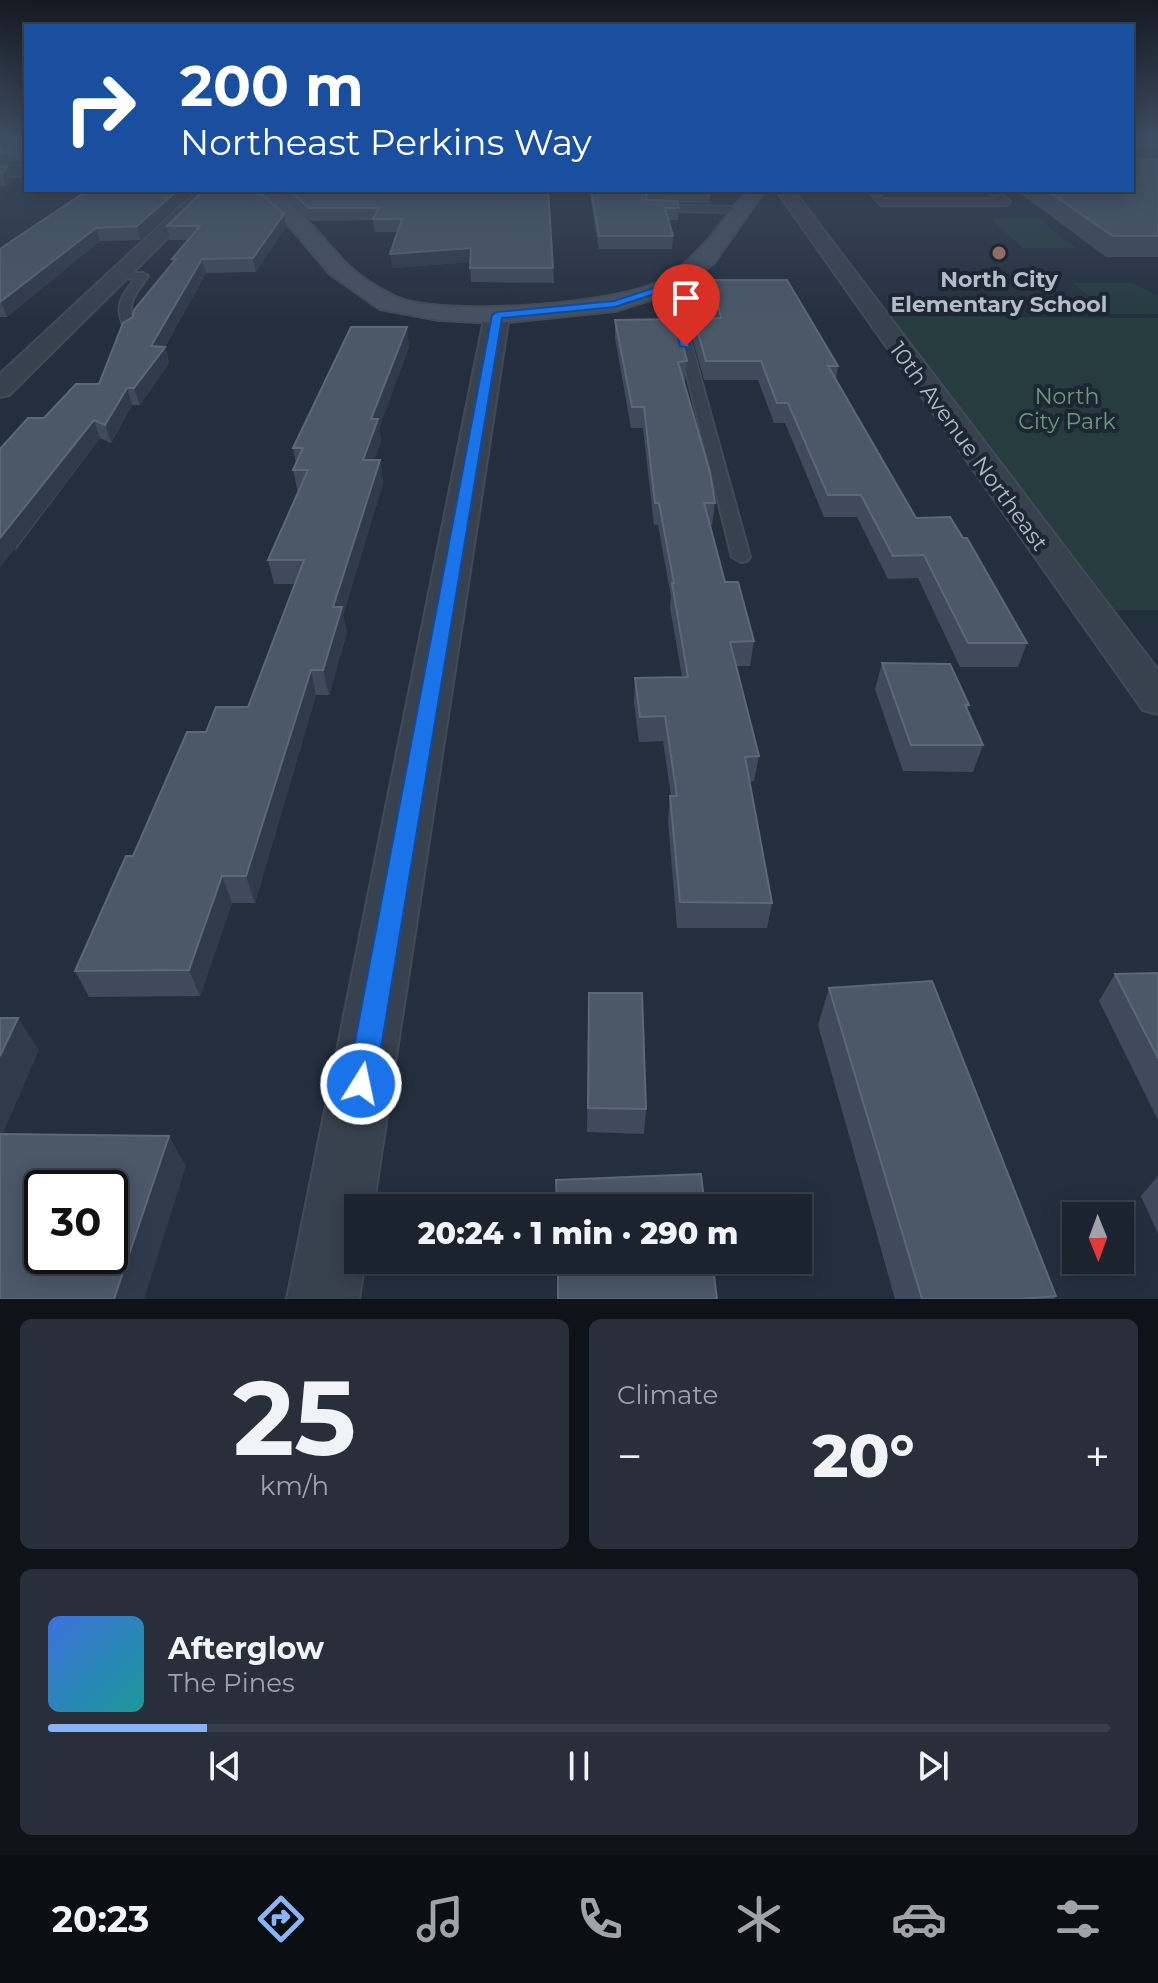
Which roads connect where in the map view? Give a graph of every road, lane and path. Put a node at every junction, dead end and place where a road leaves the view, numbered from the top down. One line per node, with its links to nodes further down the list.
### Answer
1 (197, 201): 9 (street)
2 (273, 201): 11 (main road)
3 (749, 201): 8 (main road)
4 (792, 201): 15 (street, 10th Avenue Northeast)
5 (880, 201): 6 (lane)
6 (1004, 201)
7 (650, 208): 8 (lane)
8 (743, 210): 10 (main road)
9 (118, 276): 12 (lane); 13 (street)
10 (670, 286): 11 (main road); 14 (lane)
11 (497, 315): 16 (street)
12 (131, 328)
13 (0, 389)
14 (741, 557)
15 (1158, 700)
16 (323, 1299)

